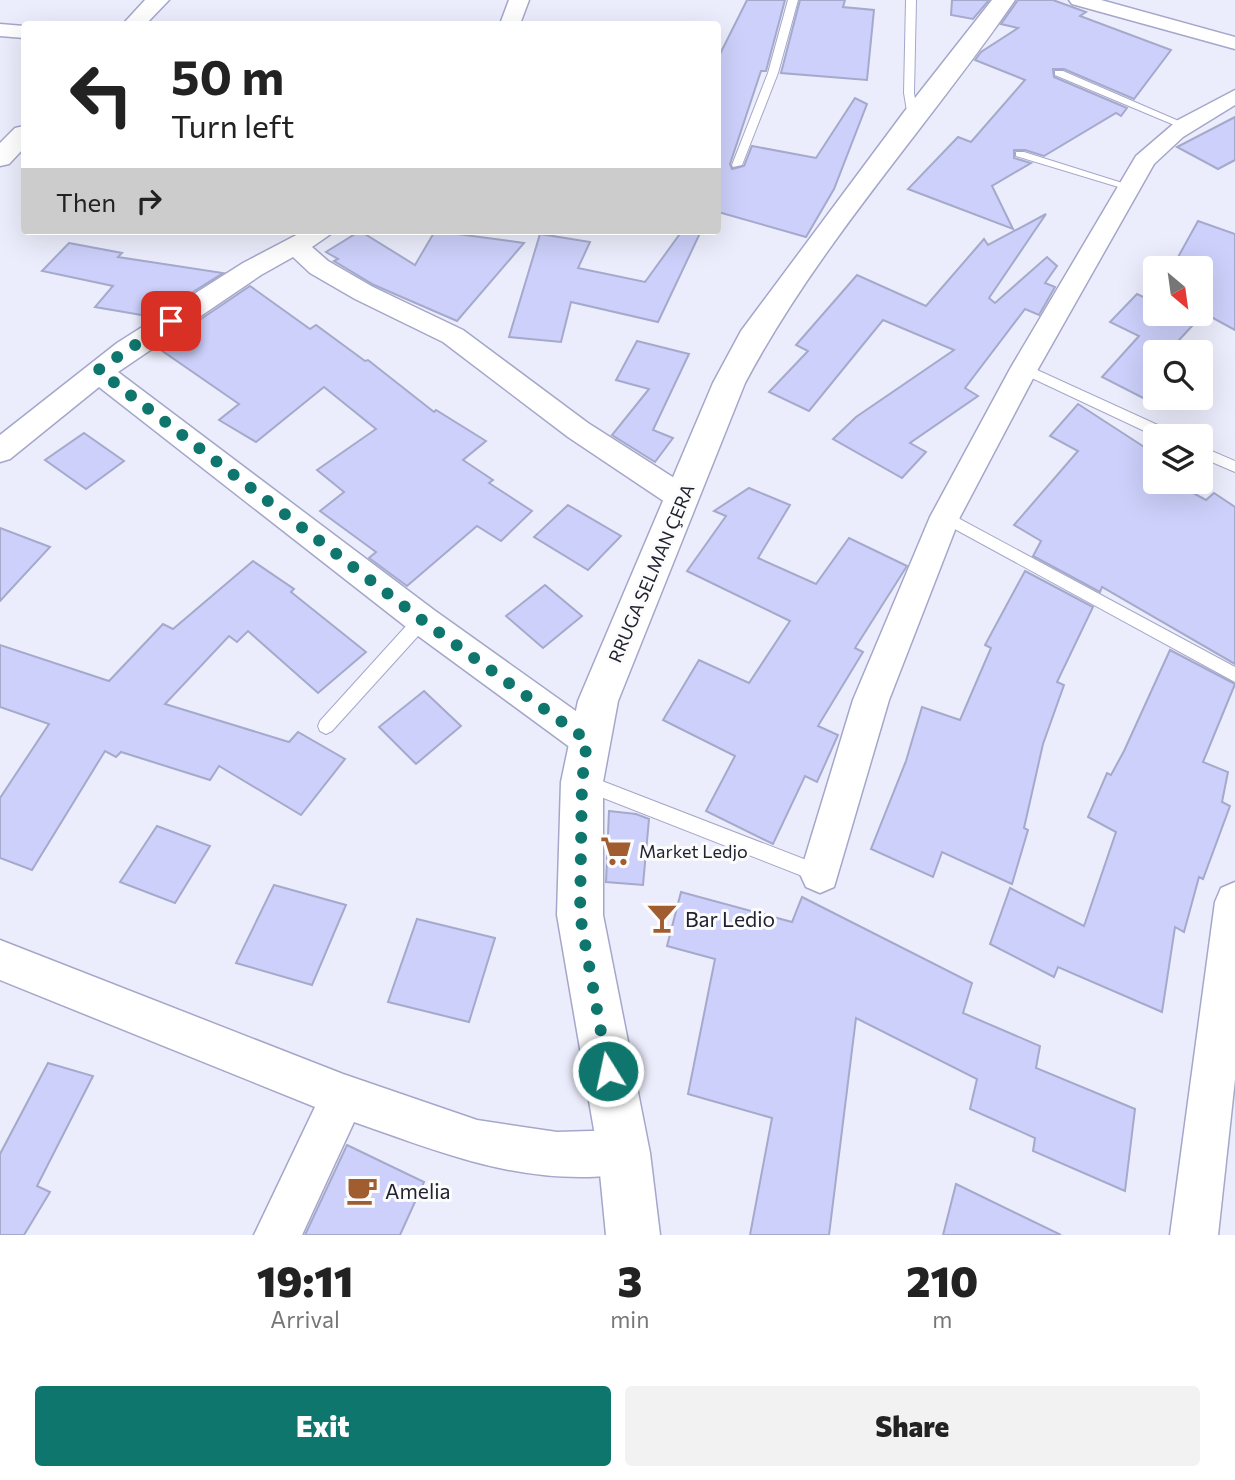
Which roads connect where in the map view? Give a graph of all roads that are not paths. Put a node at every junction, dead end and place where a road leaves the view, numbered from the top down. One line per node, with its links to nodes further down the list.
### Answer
1 (158, 0): 7 (street)
2 (519, 0): 8 (street)
3 (793, 0): 17 (lane)
4 (911, 0): 14 (lane)
5 (1004, 0): 14 (street, RRUGA SELMAN ÇERA)
6 (1079, 0): 11 (street)
7 (137, 21)
8 (511, 21)
9 (0, 30): 10 (street)
10 (21, 32)
11 (1235, 43)
12 (1059, 73): 15 (lane)
13 (1232, 102): 15 (street)
14 (913, 117): 27 (street, RRUGA SELMAN ÇERA)
15 (1183, 125): 18 (street)
16 (1020, 154): 18 (lane)
17 (737, 165)
18 (1129, 187): 21 (street)
19 (316, 235): 20 (street)
20 (296, 246): 22 (street); 27 (street)
21 (1024, 369): 23 (lane); 28 (street)
22 (98, 370): 24 (street); 29 (street)
23 (1143, 424)
24 (0, 451)
25 (1213, 457): 26 (lane)
26 (1235, 467)
27 (682, 498): 32 (street, RRUGA SELMAN ÇERA)
28 (945, 517): 30 (lane); 33 (street)
29 (422, 620): 31 (lane); 32 (street)
30 (1235, 675)
31 (326, 726)
32 (585, 761): 33 (lane); 37 (street, RRUGA SELMAN ÇERA)
33 (820, 874)
34 (1235, 902): 40 (street)
35 (0, 960): 36 (street)
36 (344, 1096): 37 (street); 38 (street)
37 (624, 1153): 39 (street, RRUGA SELMAN ÇERA)
38 (278, 1235)
39 (633, 1235)
40 (1194, 1235)

